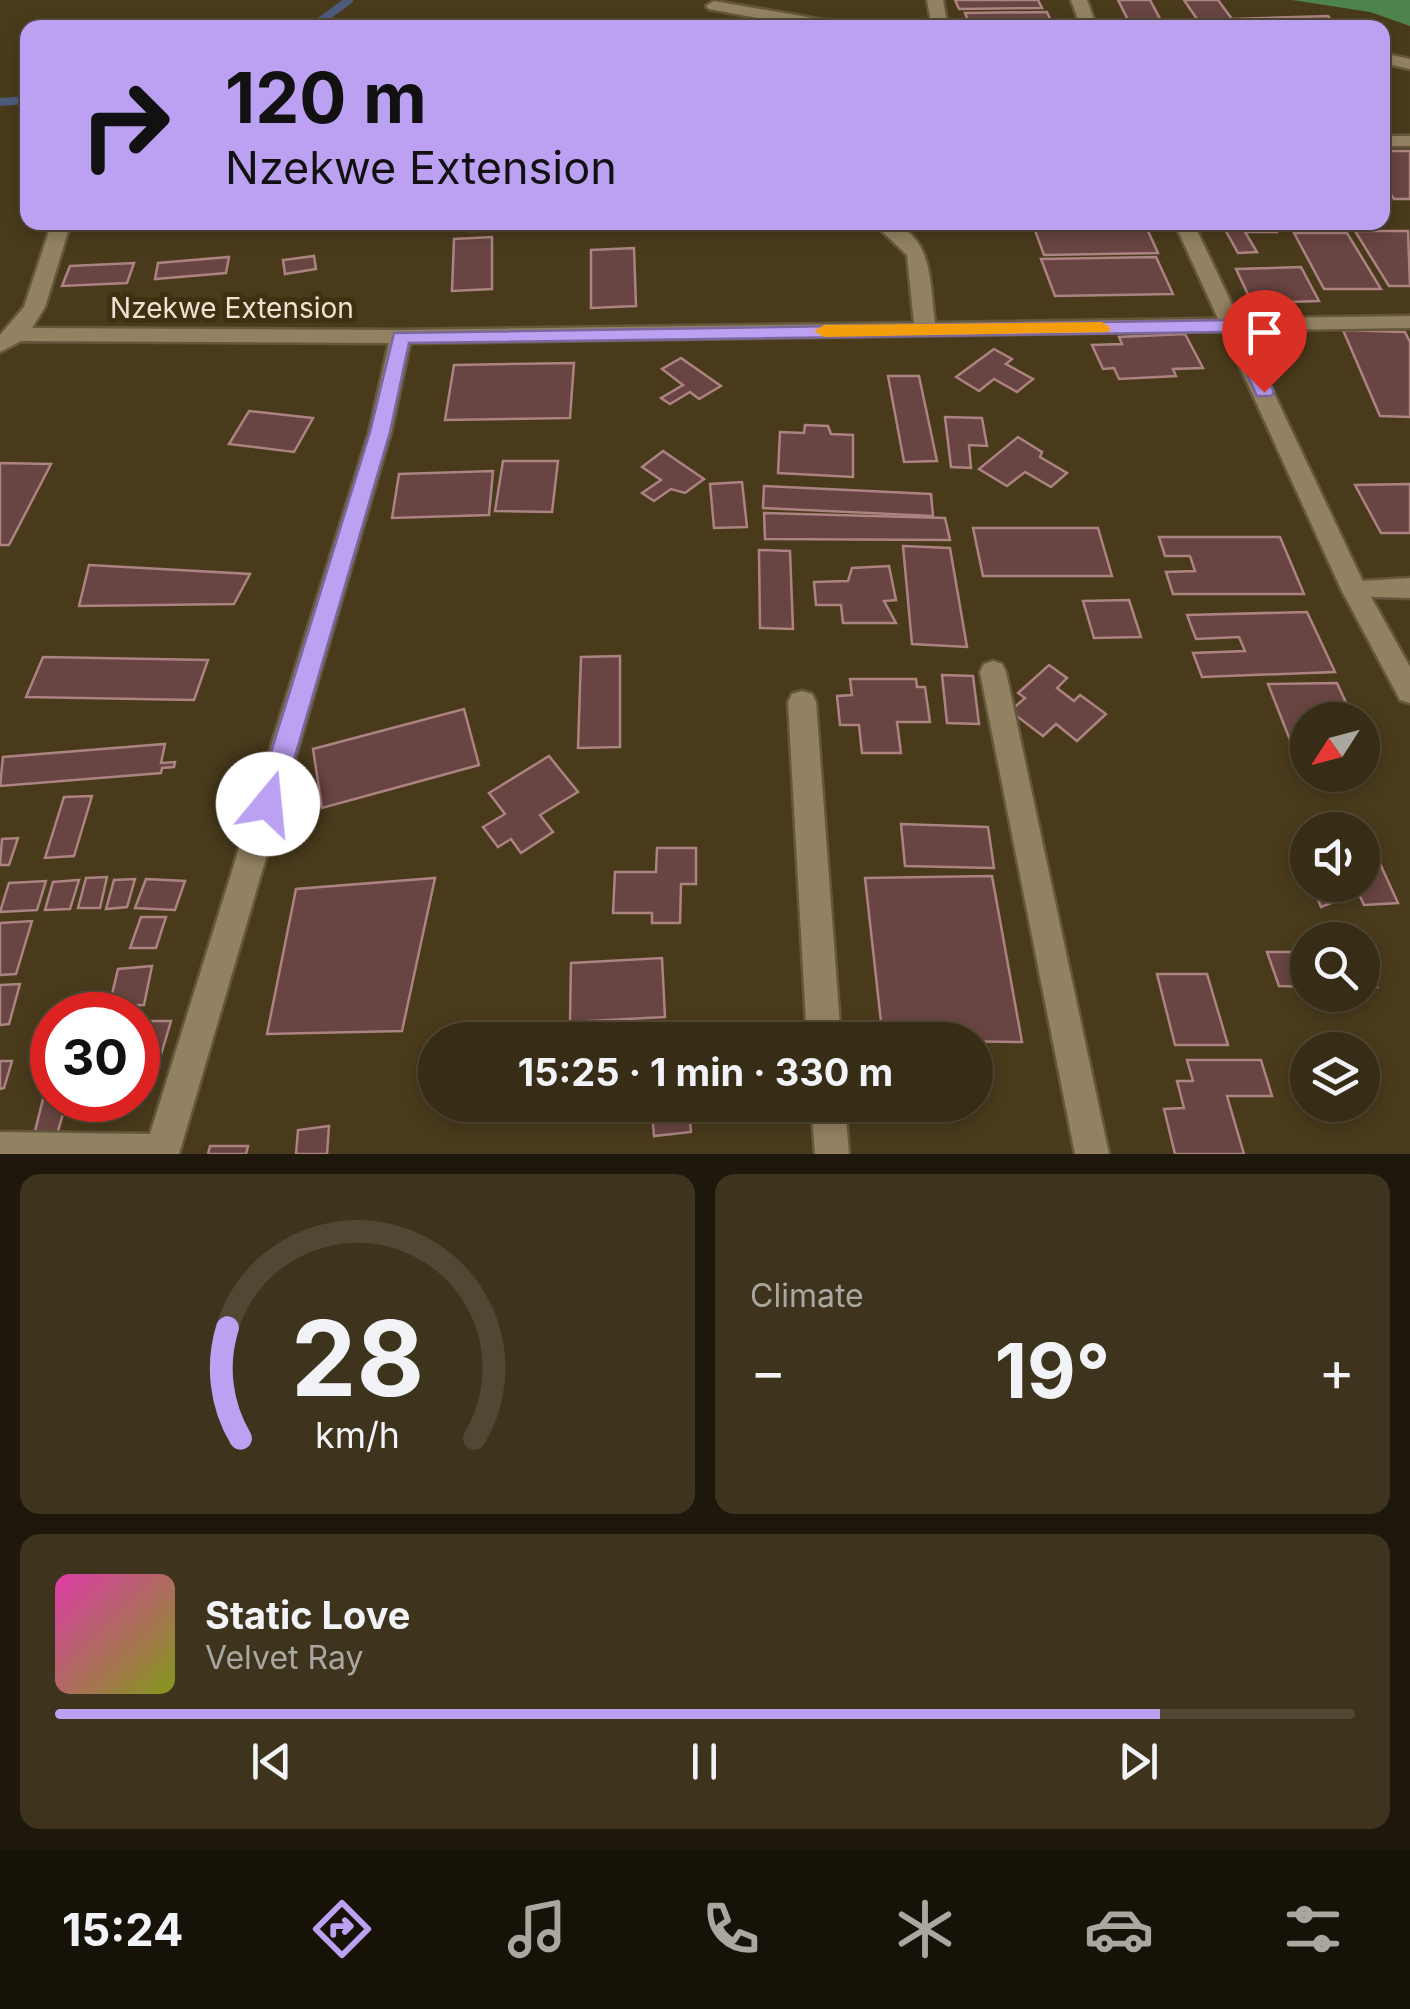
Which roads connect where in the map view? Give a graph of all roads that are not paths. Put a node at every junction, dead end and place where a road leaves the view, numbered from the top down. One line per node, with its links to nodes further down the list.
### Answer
1 (714, 6): 2 (street)
2 (795, 20)
3 (59, 230): 10 (street)
4 (891, 230): 8 (street)
5 (1187, 230): 7 (street)
6 (1410, 322): 7 (street, Nzekwe Extension)
7 (1234, 326): 8 (street, Nzekwe Extension); 12 (street)
8 (925, 330): 9 (street, Nzekwe Extension)
9 (401, 337): 10 (street, Nzekwe Extension); 19 (street)
10 (10, 339)
11 (1410, 588): 12 (street)
12 (1354, 589): 14 (street)
13 (993, 672): 21 (street)
14 (1410, 692)
15 (802, 702): 16 (street)
16 (823, 1022)
17 (829, 1122): 20 (street)
18 (0, 1149): 19 (street)
19 (161, 1153)
20 (832, 1154)
21 (1092, 1154)

